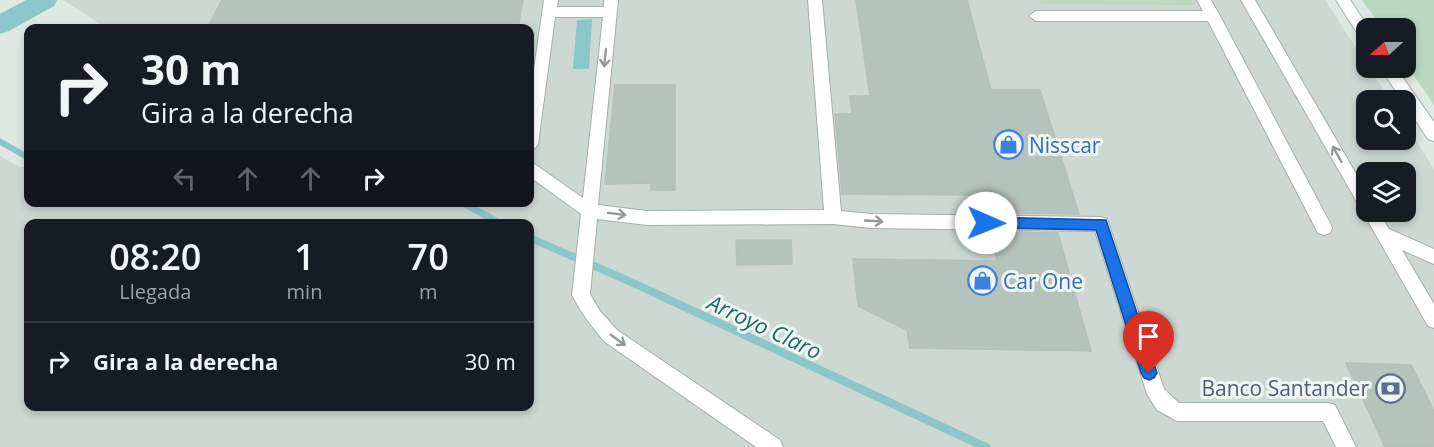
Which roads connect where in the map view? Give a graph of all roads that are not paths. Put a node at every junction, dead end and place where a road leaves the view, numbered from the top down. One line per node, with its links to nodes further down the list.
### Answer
1 (815, 0): 16 (lane)
2 (1204, 0): 8 (lane)
3 (1248, 0): 14 (lane, one-way to 3)
4 (1343, 0): 9 (street)
5 (550, 6): 6 (lane); 11 (lane)
6 (610, 6): 15 (lane, one-way to 15)
7 (1036, 16): 8 (lane)
8 (1213, 16): 18 (lane)
9 (1356, 20)
10 (1395, 78): 12 (street)
11 (534, 116)
12 (1434, 135)
13 (534, 172): 15 (lane)
14 (1356, 188)
15 (588, 215): 16 (lane, one-way to 16); 22 (lane, one-way to 22)
16 (833, 217): 23 (lane, one-way to 23)
17 (1376, 222): 19 (lane)
18 (1324, 228)
19 (1383, 234): 20 (lane); 21 (lane)
20 (1434, 257)
21 (1434, 320)
22 (773, 447)
23 (1346, 447)

